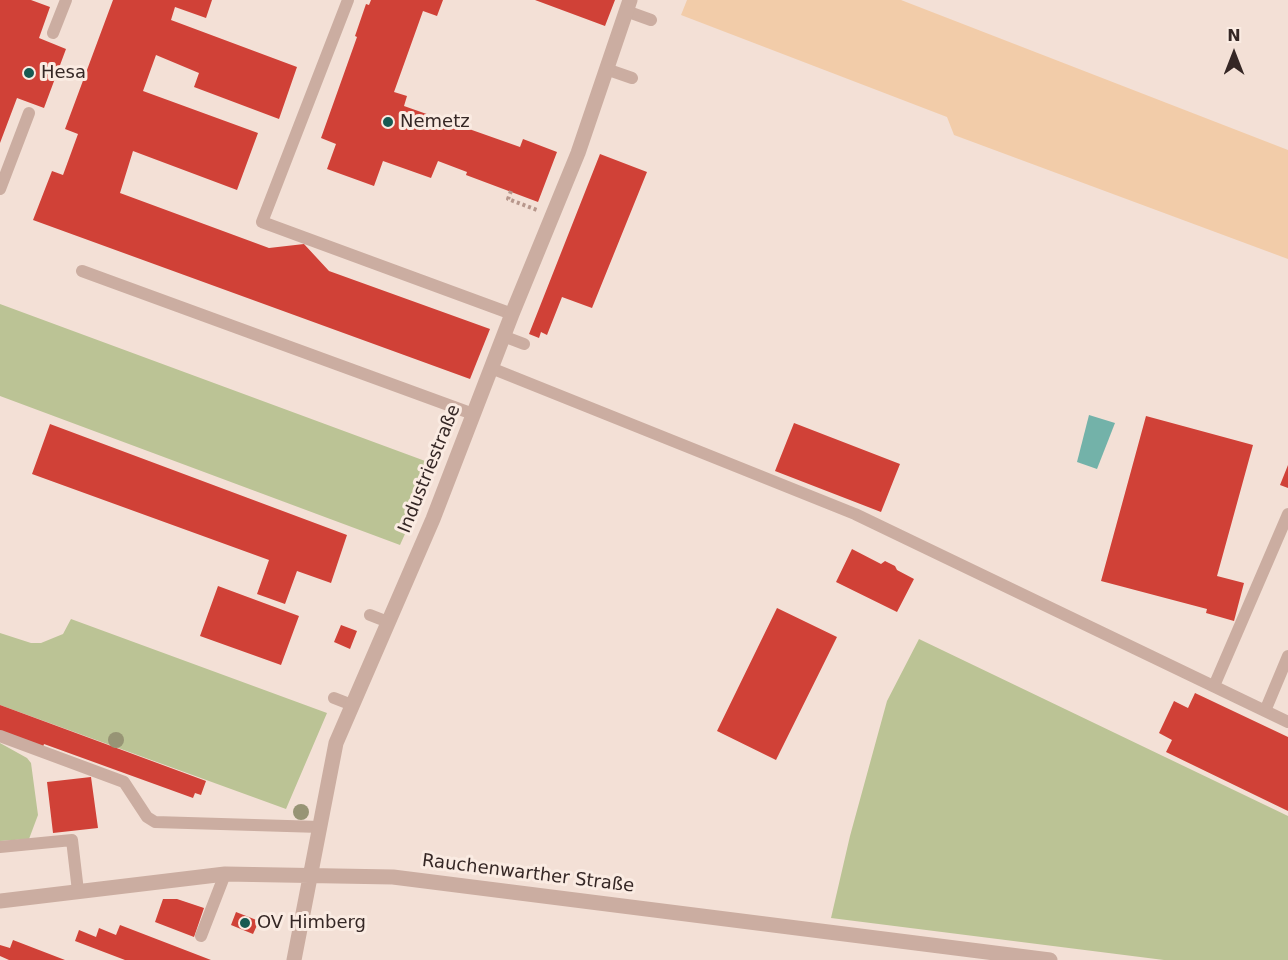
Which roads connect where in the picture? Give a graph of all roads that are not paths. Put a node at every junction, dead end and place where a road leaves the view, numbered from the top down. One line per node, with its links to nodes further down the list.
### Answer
1 (66, 0): 5 (lane)
2 (348, 0): 11 (lane)
3 (628, 5): 4 (lane); 6 (street, Industriestraße)
4 (651, 20)
5 (53, 33)
6 (606, 69): 7 (lane); 11 (street, Industriestraße)
7 (632, 78)
8 (29, 113): 9 (lane)
9 (0, 189)
10 (82, 271): 15 (lane)
11 (512, 314): 12 (street, Industriestraße)
12 (503, 336): 13 (lane); 14 (street, Industriestraße)
13 (524, 344)
14 (491, 368): 15 (street, Industriestraße); 20 (lane)
15 (473, 414): 18 (street, Industriestraße)
16 (1288, 514): 20 (lane)
17 (370, 615): 18 (lane)
18 (388, 622): 22 (street, Industriestraße)
19 (1288, 656): 23 (lane)
20 (1214, 686): 23 (lane)
21 (334, 698): 22 (lane)
22 (352, 705): 26 (street, Industriestraße)
23 (1265, 711): 24 (lane)
24 (1288, 722)
25 (0, 735): 26 (lane)
26 (320, 827): 29 (street, Industriestraße)
27 (0, 847): 30 (lane)
28 (225, 874): 29 (street, Rauchenwarther Straße); 30 (street, Rauchenwarther Straße); 32 (lane)
29 (311, 875): 33 (street, Industriestraße); 34 (street, Rauchenwarther Straße)
30 (78, 891): 31 (street, Rauchenwarther Straße)
31 (0, 901)
32 (201, 936)
33 (294, 960)
34 (1050, 960)

